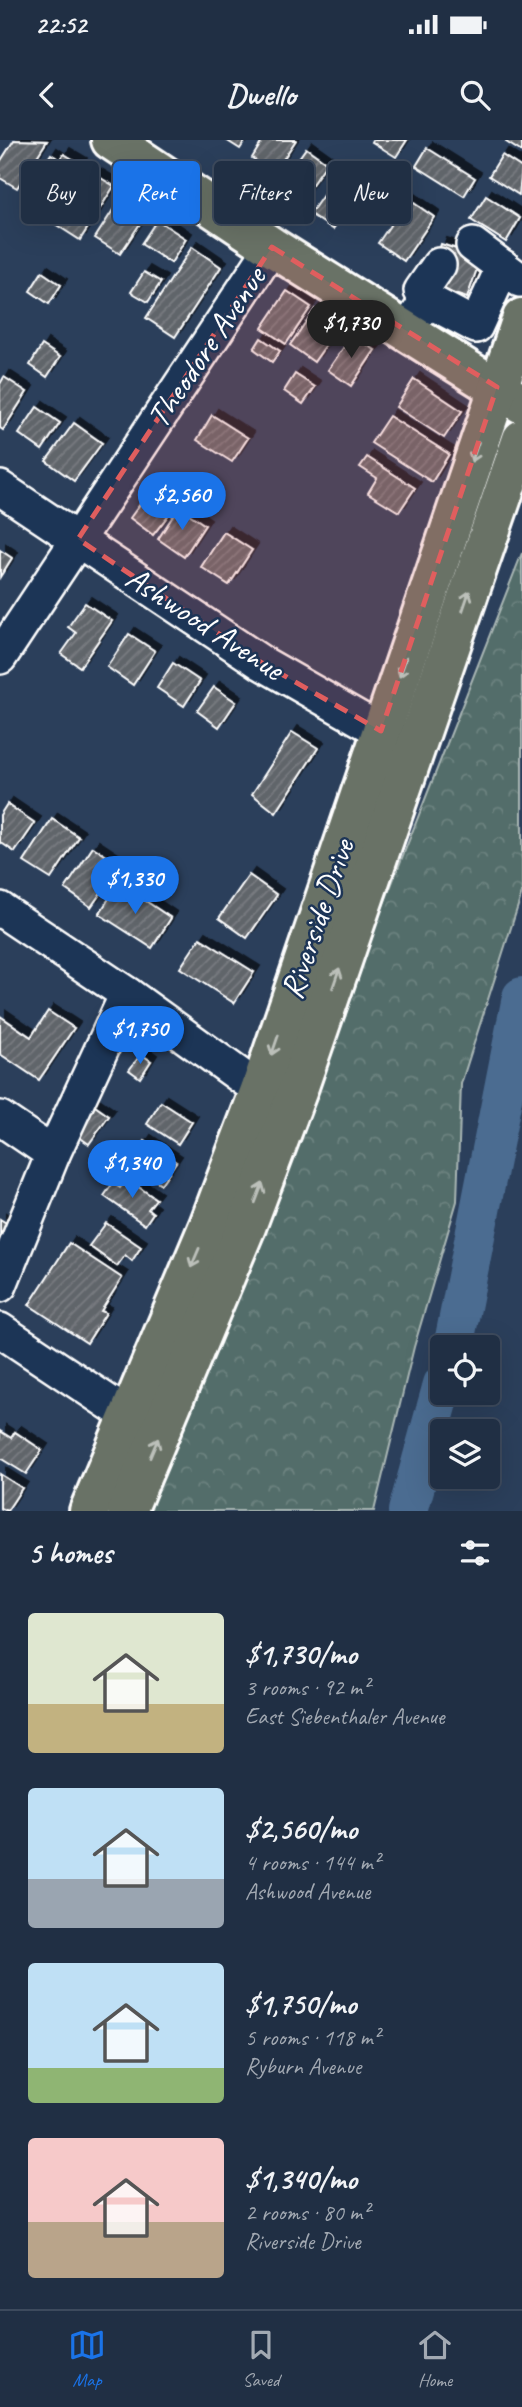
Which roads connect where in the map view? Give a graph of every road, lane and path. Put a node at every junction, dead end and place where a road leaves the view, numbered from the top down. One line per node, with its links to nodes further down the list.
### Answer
1 (111, 140): 3 (main road)
2 (473, 245): 5 (street)
3 (272, 247): 6 (main road); 11 (street, Theodore Avenue)
4 (439, 265): 6 (street)
5 (513, 274): 6 (street)
6 (417, 315): 8 (main road)
7 (522, 318): 8 (main road, Riverside Drive)
8 (510, 396): 13 (main road, Riverside Drive, one-way to 13)
9 (522, 439): 14 (main road, Riverside Drive, one-way to 9)
10 (0, 488): 11 (street, Ashwood Avenue)
11 (78, 540): 12 (street, Theodore Avenue); 13 (street, Ashwood Avenue)
12 (0, 657)
13 (381, 731): 14 (street, Ashwood Avenue); 17 (main road, Riverside Drive, one-way to 17)
14 (416, 745): 24 (main road, Riverside Drive, one-way to 14)
15 (0, 909): 16 (street)
16 (127, 994): 17 (street); 19 (street)
17 (260, 1090): 22 (main road, Riverside Drive, one-way to 22)
18 (0, 1118): 19 (street)
19 (53, 1154): 20 (street)
20 (0, 1285)
21 (0, 1331): 22 (street)
22 (129, 1416): 23 (main road, Riverside Drive)
23 (89, 1511)
24 (127, 1511)

